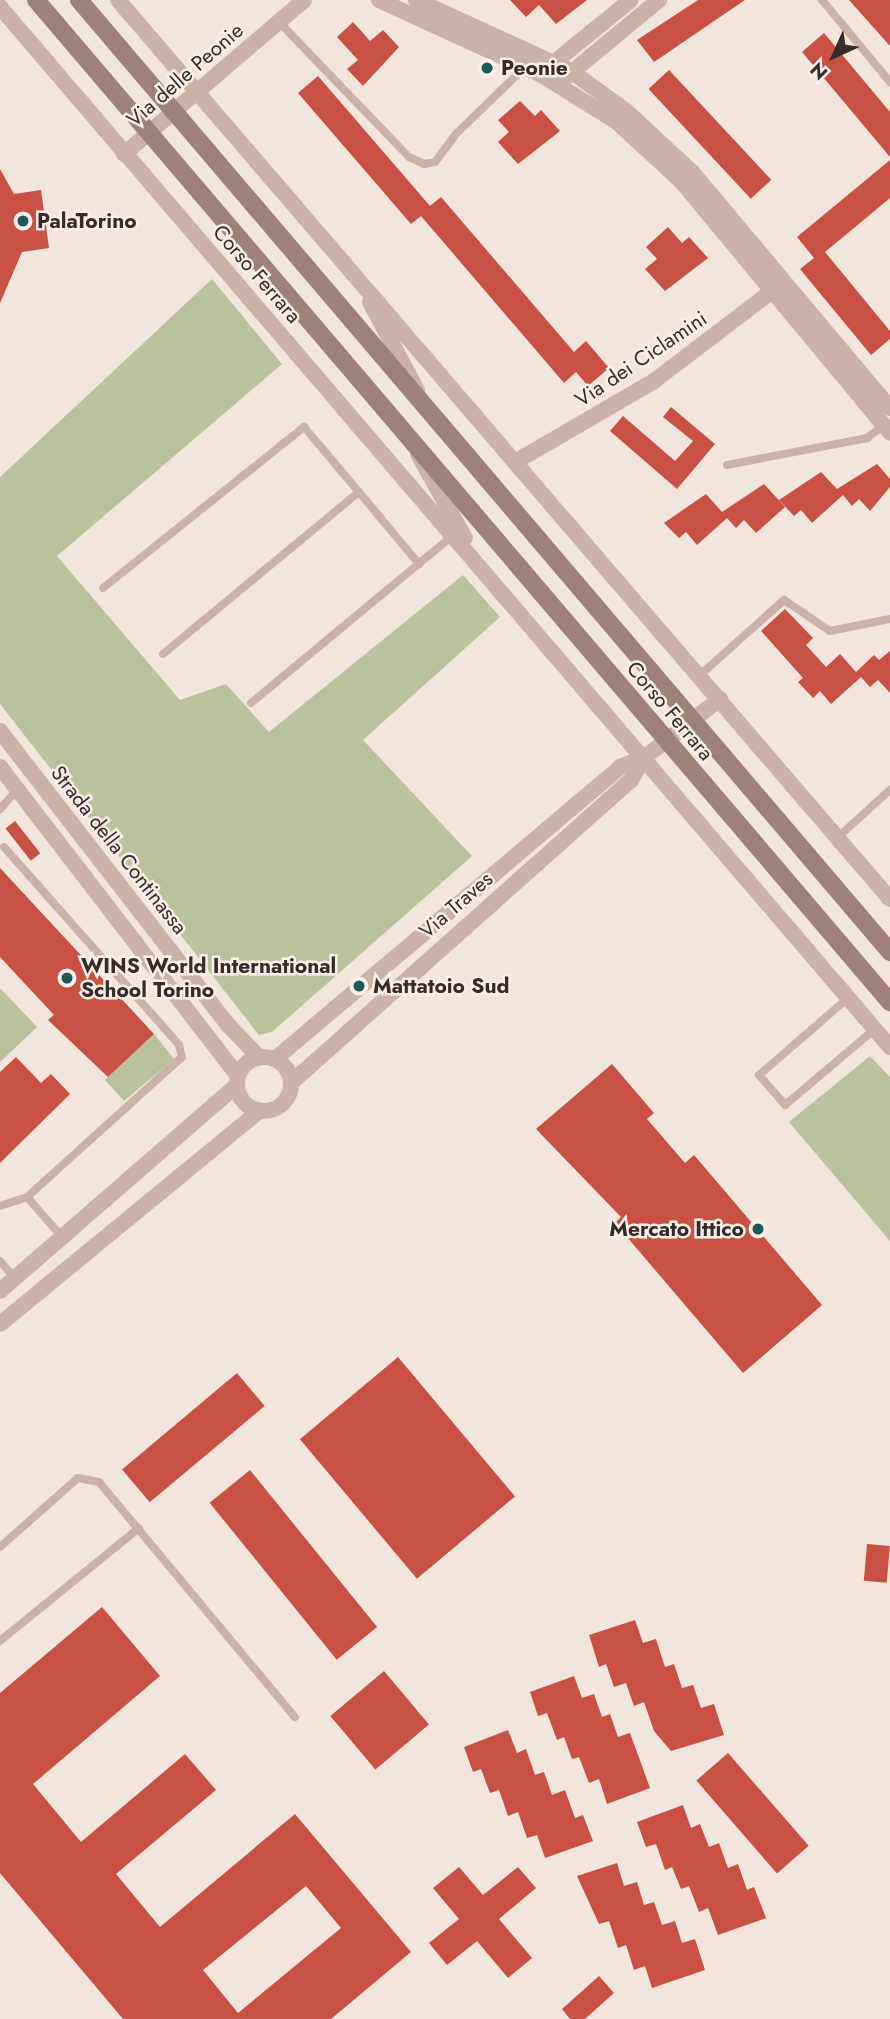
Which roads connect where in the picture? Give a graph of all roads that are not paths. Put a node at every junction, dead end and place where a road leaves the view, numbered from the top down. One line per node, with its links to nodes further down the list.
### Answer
1 (36, 0): 20 (main road, Corso Ferrara)
2 (79, 0): 19 (main road, Corso Ferrara)
3 (118, 0): 18 (street, Corso Ferrara)
4 (304, 0): 11 (street, Via delle Peonie)
5 (379, 0): 13 (street)
6 (416, 0): 12 (street)
7 (631, 0): 12 (street)
8 (659, 0): 14 (street)
9 (822, 0): 16 (lane)
10 (0, 7): 21 (street, Corso Ferrara)
11 (279, 22): 13 (lane); 18 (street, Via delle Peonie)
12 (552, 62): 14 (street); 15 (street)
13 (525, 67): 15 (street)
14 (571, 71): 17 (street); 22 (street)
15 (540, 74): 17 (street)
16 (890, 82)
17 (559, 85): 22 (street)
18 (197, 93): 19 (street, Via delle Peonie); 23 (street, Corso Ferrara)
19 (174, 113): 20 (street, Via delle Peonie); 25 (main road, Corso Ferrara)
20 (149, 134): 21 (street, Via delle Peonie); 28 (main road, Corso Ferrara)
21 (124, 154): 32 (street, Corso Ferrara)
22 (741, 238): 24 (street)
23 (360, 282): 25 (street, Corso Ferrara); 29 (street, Corso Ferrara)
24 (779, 286): 26 (street); 27 (street); 29 (street, Via dei Ciclamini)
25 (426, 407): 41 (main road, Corso Ferrara)
26 (890, 408)
27 (887, 429): 30 (lane)
28 (416, 448): 34 (street, Corso Ferrara); 43 (main road, Corso Ferrara)
29 (515, 462): 38 (street, Corso Ferrara)
30 (727, 465)
31 (359, 492): 33 (lane); 35 (lane); 37 (lane)
32 (452, 537): 33 (lane); 34 (street, Corso Ferrara)
33 (419, 564): 40 (lane)
34 (481, 569): 44 (street, Corso Ferrara)
35 (103, 588)
36 (890, 619): 38 (lane)
37 (163, 654)
38 (700, 675): 39 (street, Corso Ferrara)
39 (720, 699): 41 (street, Via Traves); 49 (street, Corso Ferrara)
40 (251, 703)
41 (693, 721): 43 (street, Via Traves); 52 (main road, Corso Ferrara)
42 (0, 731): 57 (street, Strada della Continassa)
43 (665, 741): 44 (street, Via Traves); 54 (main road, Corso Ferrara)
44 (645, 757): 53 (street, Corso Ferrara); 57 (street, Via Traves); 59 (street, Via Traves)
45 (0, 767): 46 (street, Strada della Continassa)
46 (17, 790): 48 (lane); 58 (street, Strada della Continassa)
47 (890, 790): 49 (lane)
48 (0, 809)
49 (837, 838): 51 (street, Corso Ferrara)
50 (4, 847): 61 (lane)
51 (890, 899)
52 (890, 952)
53 (848, 998): 55 (street, Corso Ferrara); 55 (lane)
54 (890, 1002)
55 (875, 1030): 56 (street, Corso Ferrara)
56 (890, 1047)
57 (267, 1058): 58 (street); 59 (street)
58 (237, 1081): 60 (street); 63 (street)
59 (292, 1082): 60 (street)
60 (259, 1111): 67 (street)
61 (27, 1197): 62 (lane); 63 (lane)
62 (0, 1206)
63 (63, 1238): 65 (street)
64 (0, 1261): 65 (lane)
65 (15, 1278): 66 (street)
66 (0, 1291)
67 (0, 1324)
68 (139, 1528): 69 (lane); 70 (lane); 71 (lane)
69 (0, 1546)
70 (0, 1641)
71 (295, 1717)

